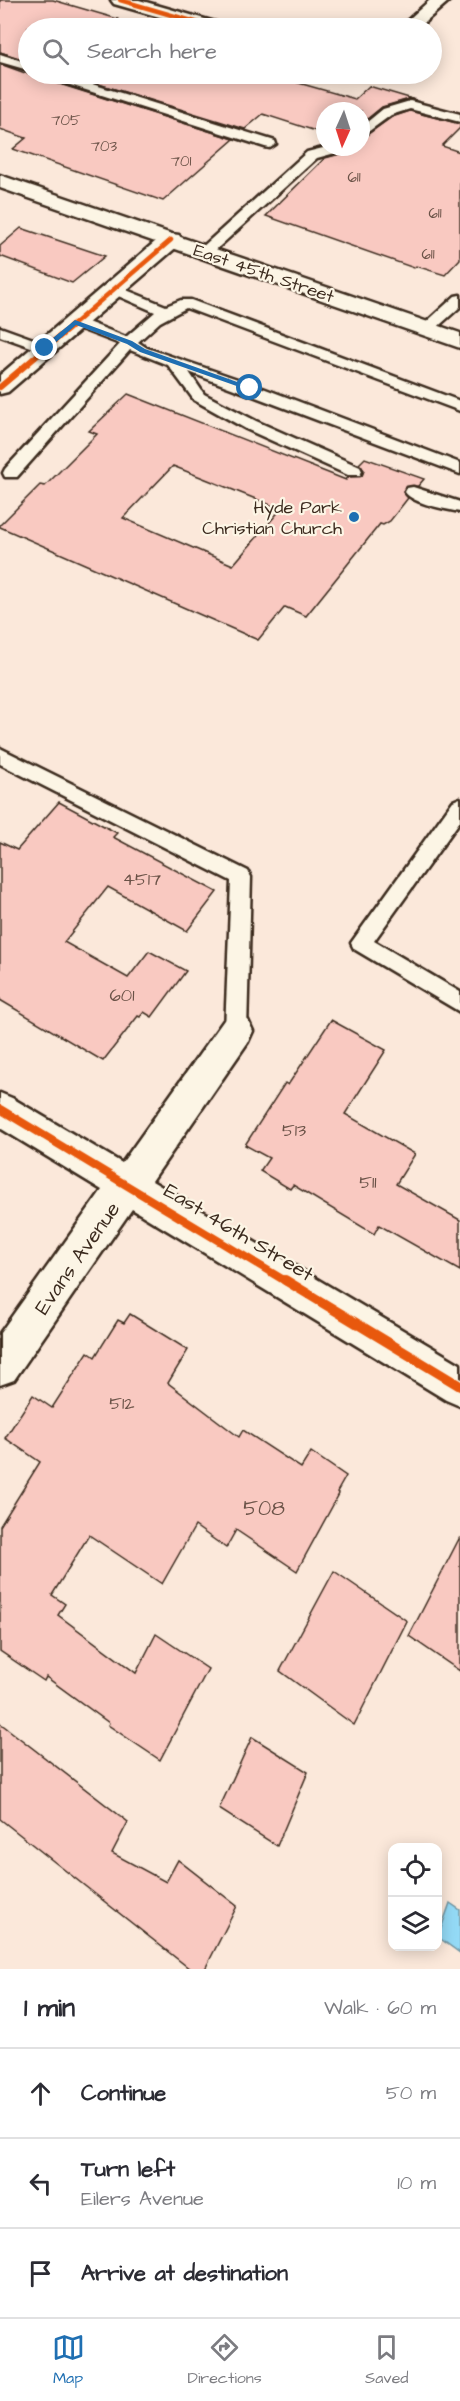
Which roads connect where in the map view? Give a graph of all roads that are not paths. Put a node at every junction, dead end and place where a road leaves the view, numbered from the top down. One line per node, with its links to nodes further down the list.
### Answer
1 (120, 0): 3 (street)
2 (441, 0): 4 (street)
3 (182, 18)
4 (420, 18)
5 (0, 58): 6 (lane)
6 (18, 64)
7 (81, 84): 10 (lane)
8 (460, 118): 9 (lane)
9 (370, 126)
10 (270, 144)
11 (316, 154): 14 (lane)
12 (0, 181): 13 (street, East 45th Street)
13 (171, 240): 14 (street, East 45th Street); 15 (street)
14 (206, 252): 19 (street, East 45th Street)
15 (114, 289): 17 (lane); 18 (street)
16 (460, 299): 19 (lane)
17 (165, 311): 22 (lane); 26 (lane)
18 (75, 322): 22 (lane); 23 (street)
19 (428, 329): 21 (street, East 45th Street)
20 (0, 331): 23 (lane)
21 (460, 340)
22 (129, 343): 24 (lane); 29 (lane)
23 (45, 348): 25 (street)
24 (173, 361): 27 (lane); 28 (lane)
25 (0, 387)
26 (460, 406)
27 (460, 469)
28 (354, 471)
29 (11, 473)
30 (413, 492): 31 (lane)
31 (460, 507)
32 (0, 755): 35 (lane)
33 (460, 806): 34 (lane)
34 (460, 1002)
35 (236, 1031): 37 (street, Evans Avenue)
36 (0, 1109): 37 (street, East 46th Street)
37 (128, 1186): 38 (street, Evans Avenue); 39 (street, East 46th Street)
38 (0, 1366)
39 (460, 1386)

